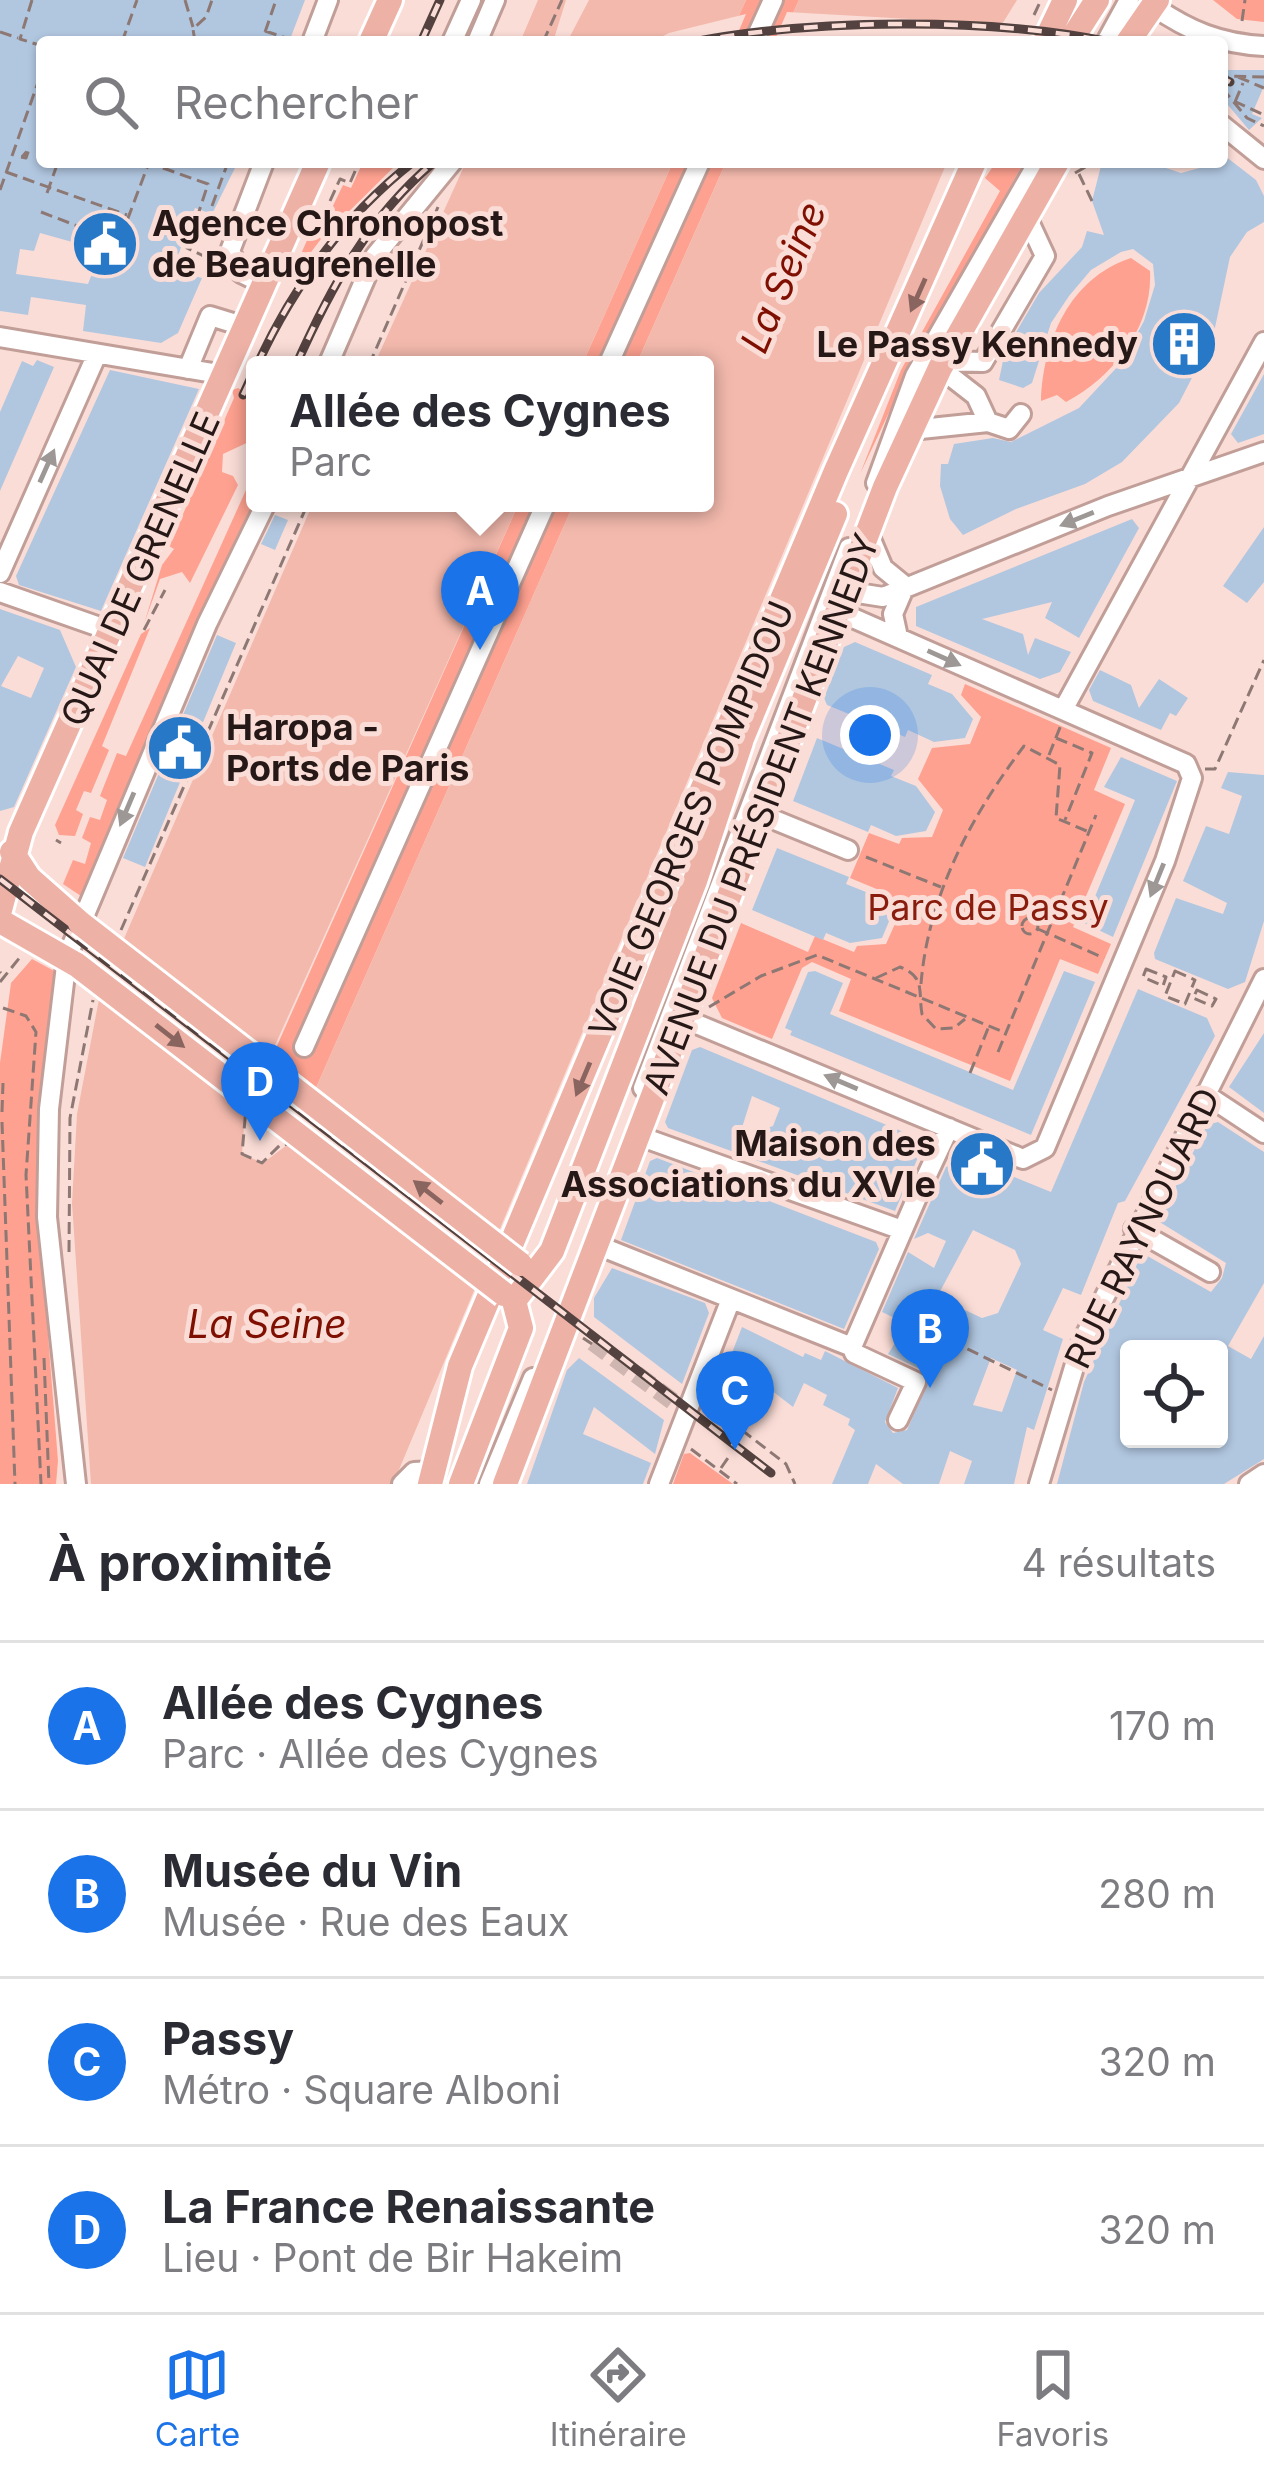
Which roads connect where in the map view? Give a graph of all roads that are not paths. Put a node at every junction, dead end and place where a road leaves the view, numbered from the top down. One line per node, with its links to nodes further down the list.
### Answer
1 (310, 0): 10 (street)
2 (328, 0): 10 (street)
3 (390, 0): 12 (main road)
4 (471, 0): 13 (street)
5 (494, 0): 14 (street)
6 (772, 0): 15 (street)
7 (1065, 0): 16 (main road)
8 (1097, 0): 17 (main road)
9 (1147, 2): 18 (street); 19 (main road); 20 (street)
10 (319, 23): 11 (street)
11 (307, 36)
12 (374, 36)
13 (455, 36)
14 (479, 36)
15 (757, 36)
16 (1048, 36)
17 (1074, 36)
18 (1112, 36)
19 (1131, 36)
20 (1206, 36)
21 (1228, 44): 22 (street)
22 (1264, 46)
23 (1228, 130): 24 (street)
24 (1264, 159)
25 (262, 168): 35 (street)
26 (315, 168): 35 (main road, QUAI DE GRENELLE)
27 (447, 168): 40 (street)
28 (697, 168): 41 (street)
29 (972, 168): 33 (main road, VOIE GEORGES POMPIDOU)
30 (980, 168): 33 (main road)
31 (1035, 168): 57 (street, AVENUE DU PRÉSIDENT KENNEDY)
32 (1067, 168): 34 (main road, AVENUE DU PRÉSIDENT KENNEDY)
33 (960, 199): 45 (main road, VOIE GEORGES POMPIDOU, one-way to 45)
34 (1026, 215): 42 (main road, AVENUE DU PRÉSIDENT KENNEDY); 42 (street)
35 (264, 284): 36 (main road, QUAI DE GRENELLE)
36 (246, 327): 43 (street); 44 (main road, QUAI DE GRENELLE)
37 (0, 338): 39 (street)
38 (1264, 342): 50 (street)
39 (97, 353): 43 (street); 54 (street, one-way to 39)
40 (332, 356)
41 (612, 356)
42 (942, 364): 47 (street); 48 (main road, AVENUE DU PRÉSIDENT KENNEDY)
43 (188, 369): 44 (street)
44 (225, 375): 58 (main road, QUAI DE GRENELLE)
45 (874, 392): 57 (main road); 68 (main road, VOIE GEORGES POMPIDOU)
46 (1022, 414): 47 (street)
47 (988, 422): 48 (street)
48 (911, 430): 53 (main road, AVENUE DU PRÉSIDENT KENNEDY)
49 (1264, 452): 50 (street)
50 (1187, 480): 55 (street, one-way to 55); 60 (street)
51 (262, 512): 67 (street, one-way to 67)
52 (542, 512): 74 (street)
53 (867, 530): 55 (street); 57 (main road, AVENUE DU PRÉSIDENT KENNEDY)
54 (0, 573)
55 (905, 586): 57 (street); 59 (street)
56 (0, 592): 58 (street)
57 (830, 596): 59 (street); 61 (main road); 62 (main road, AVENUE DU PRÉSIDENT KENNEDY); 72 (street, AVENUE DU PRÉSIDENT KENNEDY)
58 (114, 632): 63 (main road, QUAI DE GRENELLE)
59 (898, 637): 60 (street, one-way to 60)
60 (1063, 710): 76 (street, one-way to 76)
61 (741, 742): 68 (main road); 73 (main road)
62 (760, 814): 64 (street); 72 (main road, AVENUE DU PRÉSIDENT KENNEDY)
63 (7, 848): 65 (main road, QUAI DE GRENELLE); 67 (main road)
64 (857, 853)
65 (0, 910)
66 (0, 921): 69 (main road)
67 (80, 923): 69 (street); 82 (main road, one-way to 67, bridge)
68 (647, 927): 89 (main road, VOIE GEORGES POMPIDOU, one-way to 89)
69 (72, 961): 84 (main road, one-way to 84, bridge); 90 (street)
70 (1264, 979): 71 (street, RUE RAYNOUARD)
71 (1258, 1012): 75 (street, RUE RAYNOUARD)
72 (676, 1017): 73 (main road); 76 (street, one-way to 72); 78 (main road, AVENUE DU PRÉSIDENT KENNEDY); 93 (street, AVENUE DU PRÉSIDENT KENNEDY)
73 (632, 1036): 82 (main road)
74 (304, 1047)
75 (1205, 1094): 77 (street); 79 (street, RUE RAYNOUARD)
76 (949, 1128): 80 (street)
77 (1264, 1133)
78 (639, 1136): 80 (street); 81 (main road, AVENUE DU PRÉSIDENT KENNEDY)
79 (1134, 1229): 83 (street); 96 (street, RUE RAYNOUARD)
80 (902, 1230): 86 (street)
81 (597, 1245): 85 (street); 94 (main road, AVENUE DU PRÉSIDENT KENNEDY)
82 (528, 1267): 84 (main road)
83 (1210, 1272)
84 (509, 1298): 92 (main road)
85 (731, 1299): 86 (street); 95 (street)
86 (852, 1347): 87 (street)
87 (898, 1420)
88 (1264, 1474): 97 (street)
89 (432, 1478): 91 (street)
90 (76, 1484)
91 (402, 1484)
92 (461, 1484)
93 (489, 1484)
94 (505, 1484)
95 (659, 1484)
96 (1039, 1484)
97 (1249, 1484)

